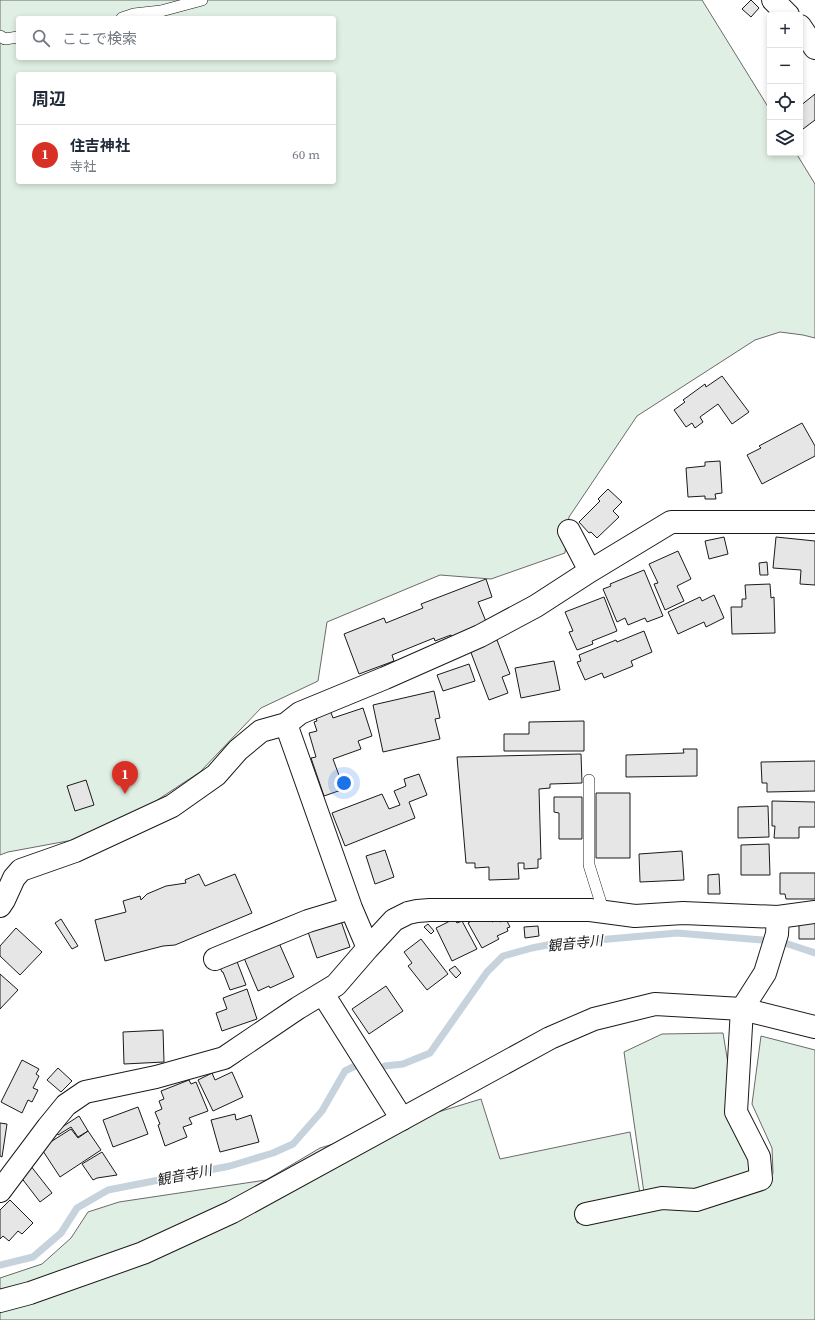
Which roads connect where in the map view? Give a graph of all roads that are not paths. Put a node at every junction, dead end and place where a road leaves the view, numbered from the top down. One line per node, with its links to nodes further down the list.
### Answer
1 (202, 0): 4 (lane)
2 (773, 0): 3 (street)
3 (785, 12)
4 (128, 16)
5 (803, 30): 8 (street)
6 (0, 36): 7 (lane)
7 (16, 37)
8 (815, 48)
9 (815, 522): 11 (street)
10 (569, 531): 11 (street)
11 (590, 571): 12 (street)
12 (286, 724): 14 (street); 16 (street)
13 (589, 780): 18 (lane)
14 (7, 878): 15 (street)
15 (0, 906)
16 (351, 908): 20 (street); 21 (street)
17 (815, 912): 19 (street)
18 (604, 913): 19 (street); 20 (street)
19 (776, 933): 23 (street)
20 (368, 948): 22 (street)
21 (215, 959)
22 (323, 994): 25 (street); 26 (street)
23 (742, 1009): 24 (street); 25 (street); 27 (street)
24 (815, 1027)
25 (402, 1119): 28 (street)
26 (0, 1191)
27 (586, 1214)
28 (0, 1301)

